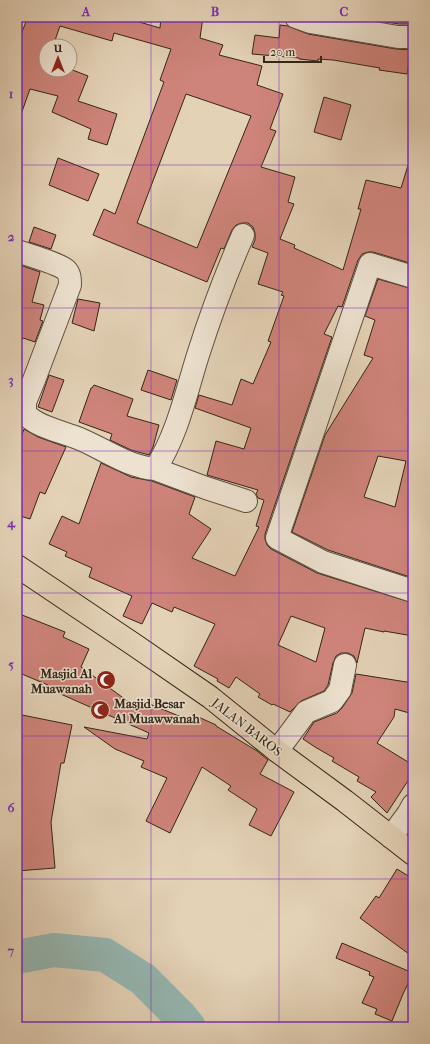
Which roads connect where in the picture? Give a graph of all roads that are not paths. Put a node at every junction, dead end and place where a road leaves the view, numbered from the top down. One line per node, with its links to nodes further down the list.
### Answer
1 (296, 17): 2 (street)
2 (413, 37)
3 (243, 235): 6 (street)
4 (17, 251): 6 (street)
5 (413, 277): 9 (street)
6 (154, 469): 7 (street)
7 (246, 501)
8 (17, 566): 11 (main road, JALAN BAROS)
9 (413, 591)
10 (345, 665): 11 (street)
11 (277, 751): 13 (main road, JALAN BAROS)
12 (413, 805): 13 (street)
13 (391, 837): 14 (main road, JALAN BAROS)
14 (413, 854)

